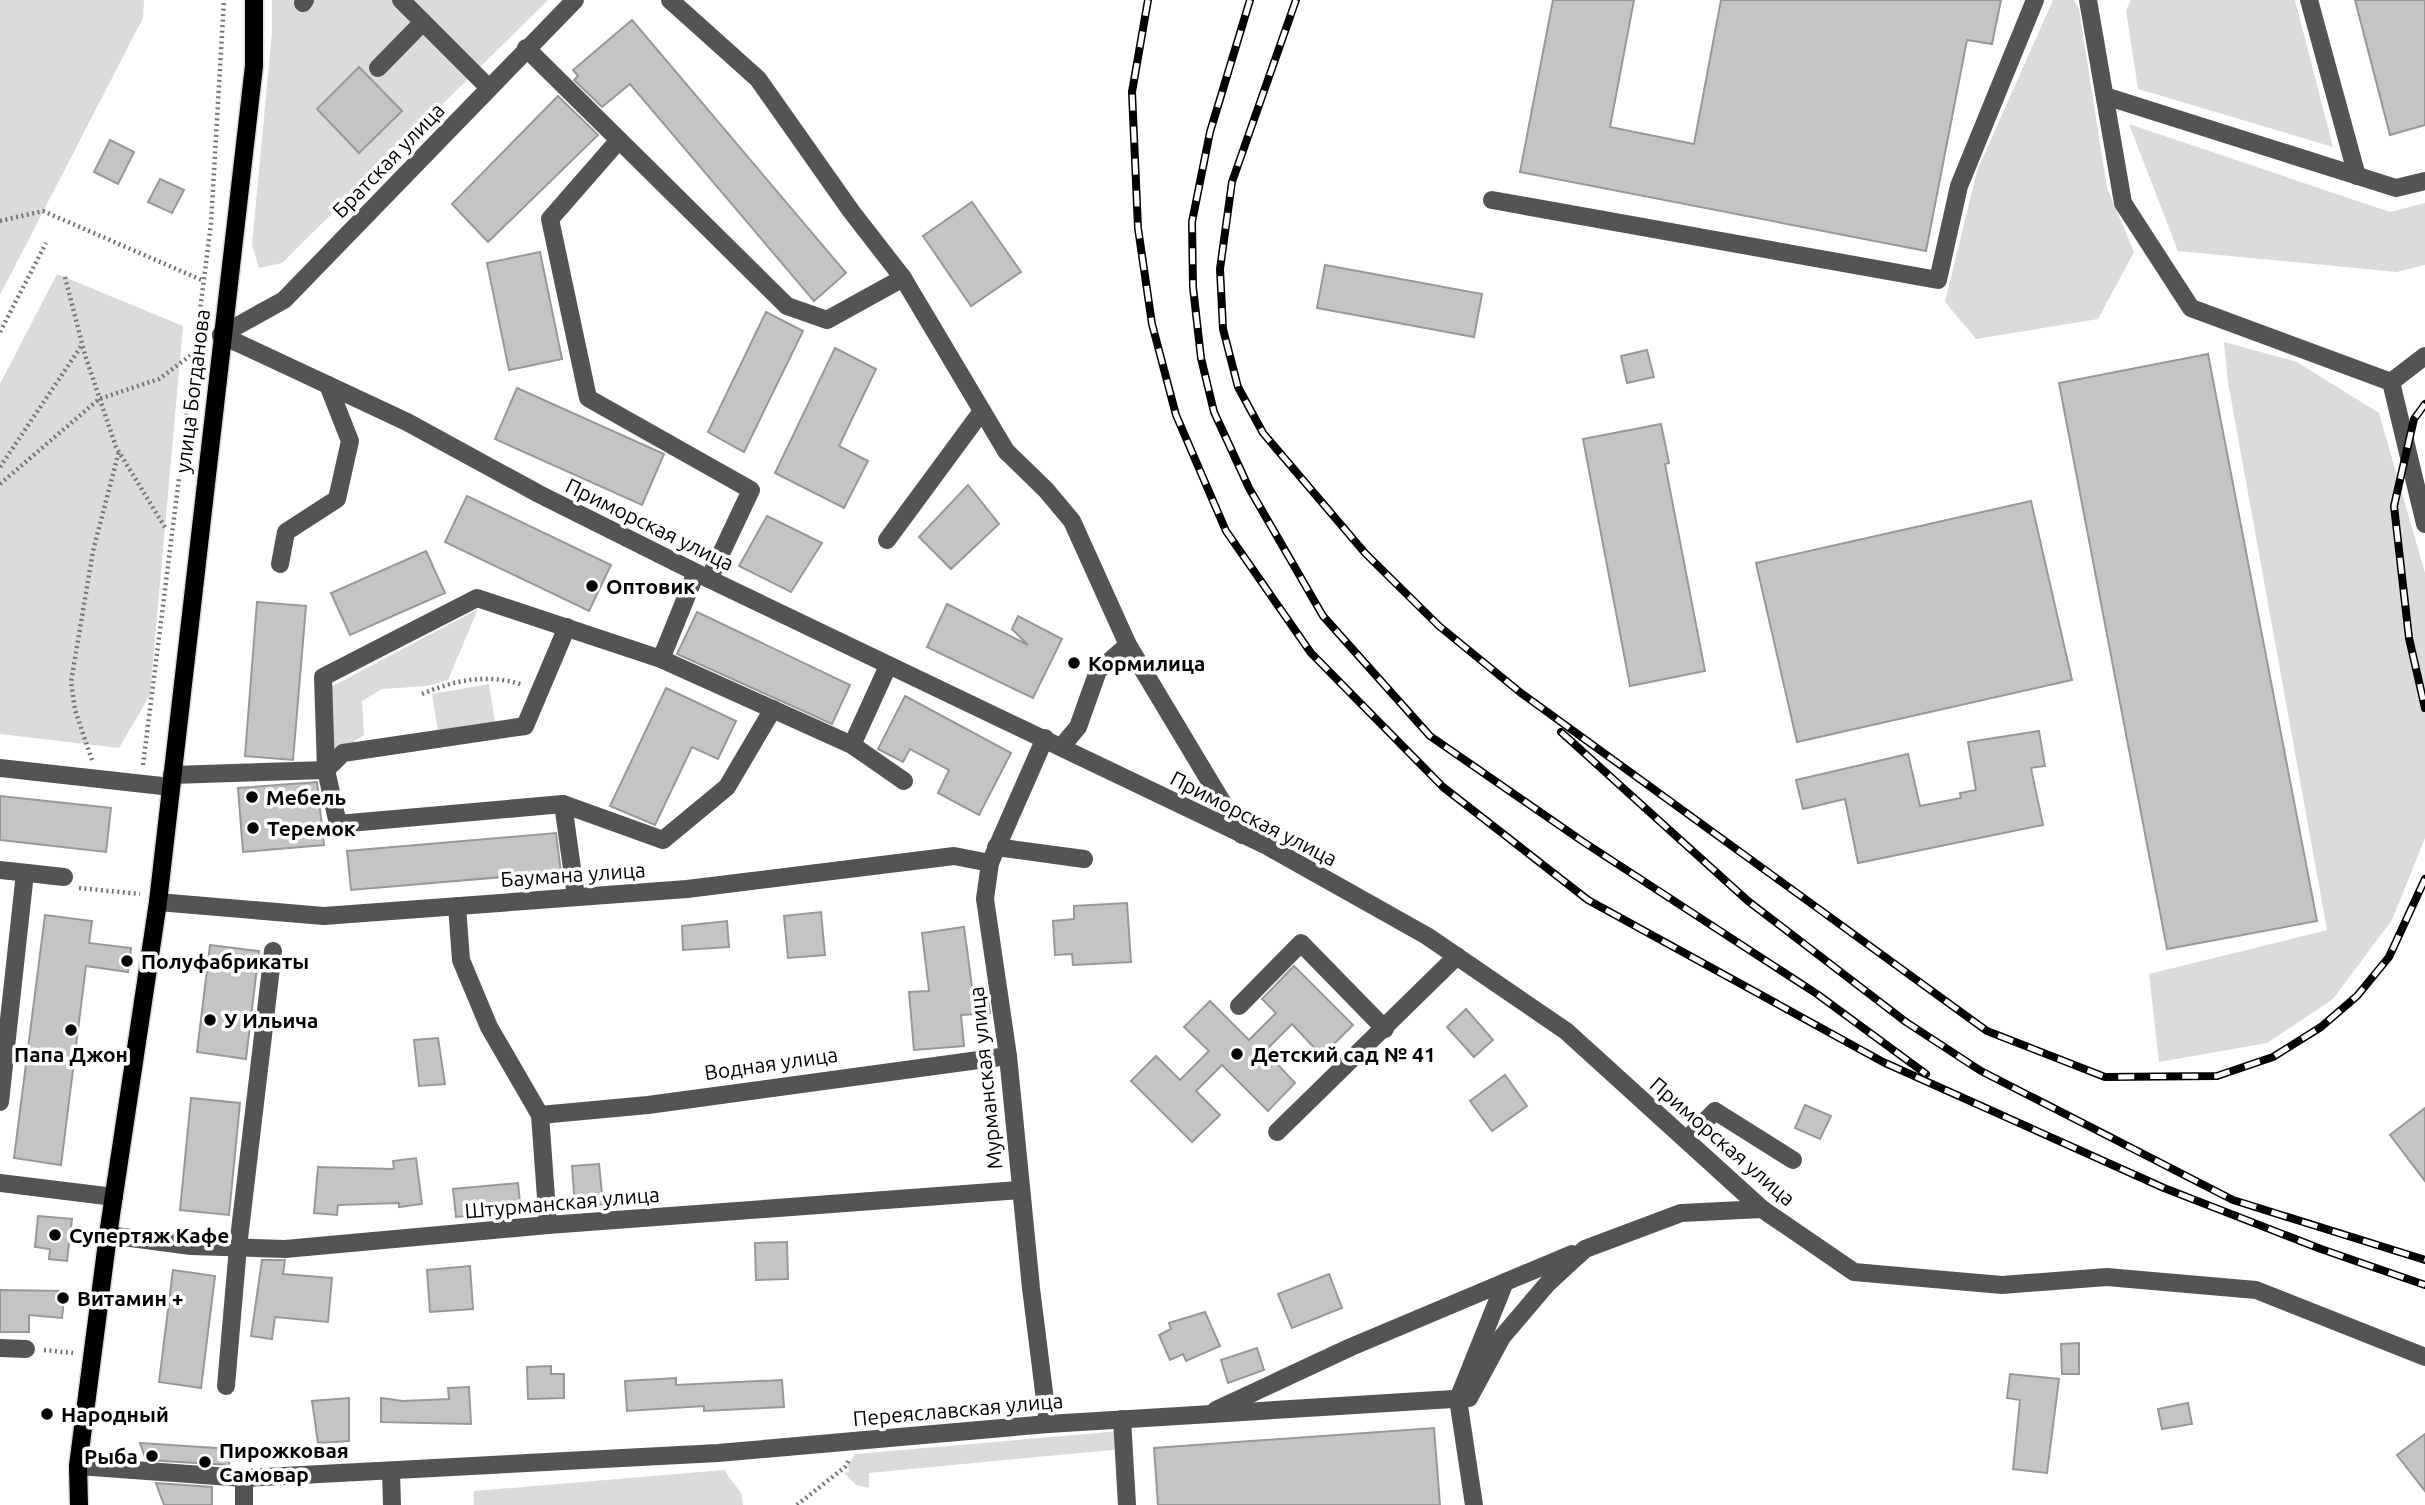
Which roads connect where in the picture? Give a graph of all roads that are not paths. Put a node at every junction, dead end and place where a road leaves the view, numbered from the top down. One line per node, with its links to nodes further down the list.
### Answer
1 (254, 0): 18 (main road, улица Богданова)
2 (401, 0): 8 (street)
3 (575, 0): 9 (street, Братская улица)
4 (670, 0): 17 (street)
5 (2035, 0): 16 (street)
6 (2088, 0): 12 (street)
7 (2309, 0): 14 (street)
8 (423, 22): 10 (street); 11 (street)
9 (526, 48): 11 (street, Братская улица); 13 (street)
10 (378, 68)
11 (489, 88): 18 (street, Братская улица)
12 (2105, 96): 14 (street); 20 (street)
13 (619, 140): 17 (street); 26 (street)
14 (2357, 176): 15 (street)
15 (2425, 181)
16 (1492, 200)
17 (903, 278): 22 (street)
18 (221, 335): 21 (street, Приморская улица); 37 (main road, улица Богданова)
19 (2425, 356): 20 (street)
20 (2391, 382): 23 (street)
21 (328, 385): 25 (street); 26 (street, Приморская улица)
22 (982, 411): 24 (street); 28 (street)
23 (2425, 524)
24 (887, 540)
25 (280, 564)
26 (703, 576): 29 (street); 30 (street, Приморская улица)
27 (567, 627): 29 (street); 36 (street); 36 (street)
28 (1128, 645): 34 (street); 40 (street)
29 (662, 659): 31 (street)
30 (888, 666): 32 (street, Приморская улица); 33 (street)
31 (773, 709): 33 (street); 39 (street)
32 (1045, 738): 34 (street, Приморская улица); 41 (street, Мурманская улица)
33 (852, 745): 38 (street)
34 (1062, 746): 40 (street, Приморская улица)
35 (0, 768): 37 (street)
36 (326, 770): 37 (street); 39 (street)
37 (171, 781): 47 (main road, улица Богданова)
38 (904, 781)
39 (563, 804): 46 (street)
40 (1242, 835): 50 (street, Приморская улица)
41 (993, 855): 42 (street, Баумана улица); 46 (street, Баумана улица); 54 (street, Мурманская улица)
42 (1084, 859)
43 (0, 870): 44 (street)
44 (25, 873): 45 (street); 51 (street)
45 (64, 877)
46 (576, 897): 48 (street, Баумана улица)
47 (158, 902): 48 (street, Баумана улица); 62 (main road, улица Богданова)
48 (457, 906): 56 (street)
49 (273, 951): 66 (street)
50 (1457, 956): 53 (street); 58 (street, Приморская улица)
51 (6, 994): 55 (street)
52 (1238, 1006): 53 (street)
53 (1385, 1029): 57 (street)
54 (1008, 1056): 56 (street, Водная улица); 61 (street, Мурманская улица)
55 (0, 1102)
56 (540, 1115): 64 (street)
57 (1277, 1132)
58 (1686, 1140): 59 (street); 63 (street, Приморская улица)
59 (1793, 1160)
60 (0, 1184): 62 (street)
61 (1020, 1190): 64 (street, Штурманская улица); 76 (street, Мурманская улица)
62 (114, 1196): 65 (main road, улица Богданова)
63 (1762, 1209): 67 (street); 71 (street, Приморская улица)
64 (548, 1225): 66 (street, Штурманская улица)
65 (108, 1235): 66 (street, Штурманская улица); 77 (main road, улица Богданова)
66 (238, 1247): 72 (street)
67 (1585, 1249): 68 (street); 73 (street)
68 (1505, 1282): 73 (street); 74 (street)
69 (0, 1348): 70 (street)
70 (26, 1349)
71 (2425, 1357)
72 (226, 1386)
73 (1458, 1399): 74 (street, Переяславская улица); 84 (street)
74 (1208, 1414): 75 (street, Переяславская улица)
75 (1122, 1419): 76 (street, Переяславская улица); 83 (street)
76 (1048, 1424): 78 (street, Переяславская улица)
77 (78, 1465): 79 (street, Переяславская улица); 80 (main road, улица Богданова)
78 (391, 1471): 79 (street, Переяславская улица); 82 (street)
79 (244, 1478): 81 (street)
80 (79, 1505)
81 (244, 1505)
82 (392, 1505)
83 (1126, 1505)
84 (1474, 1505)

